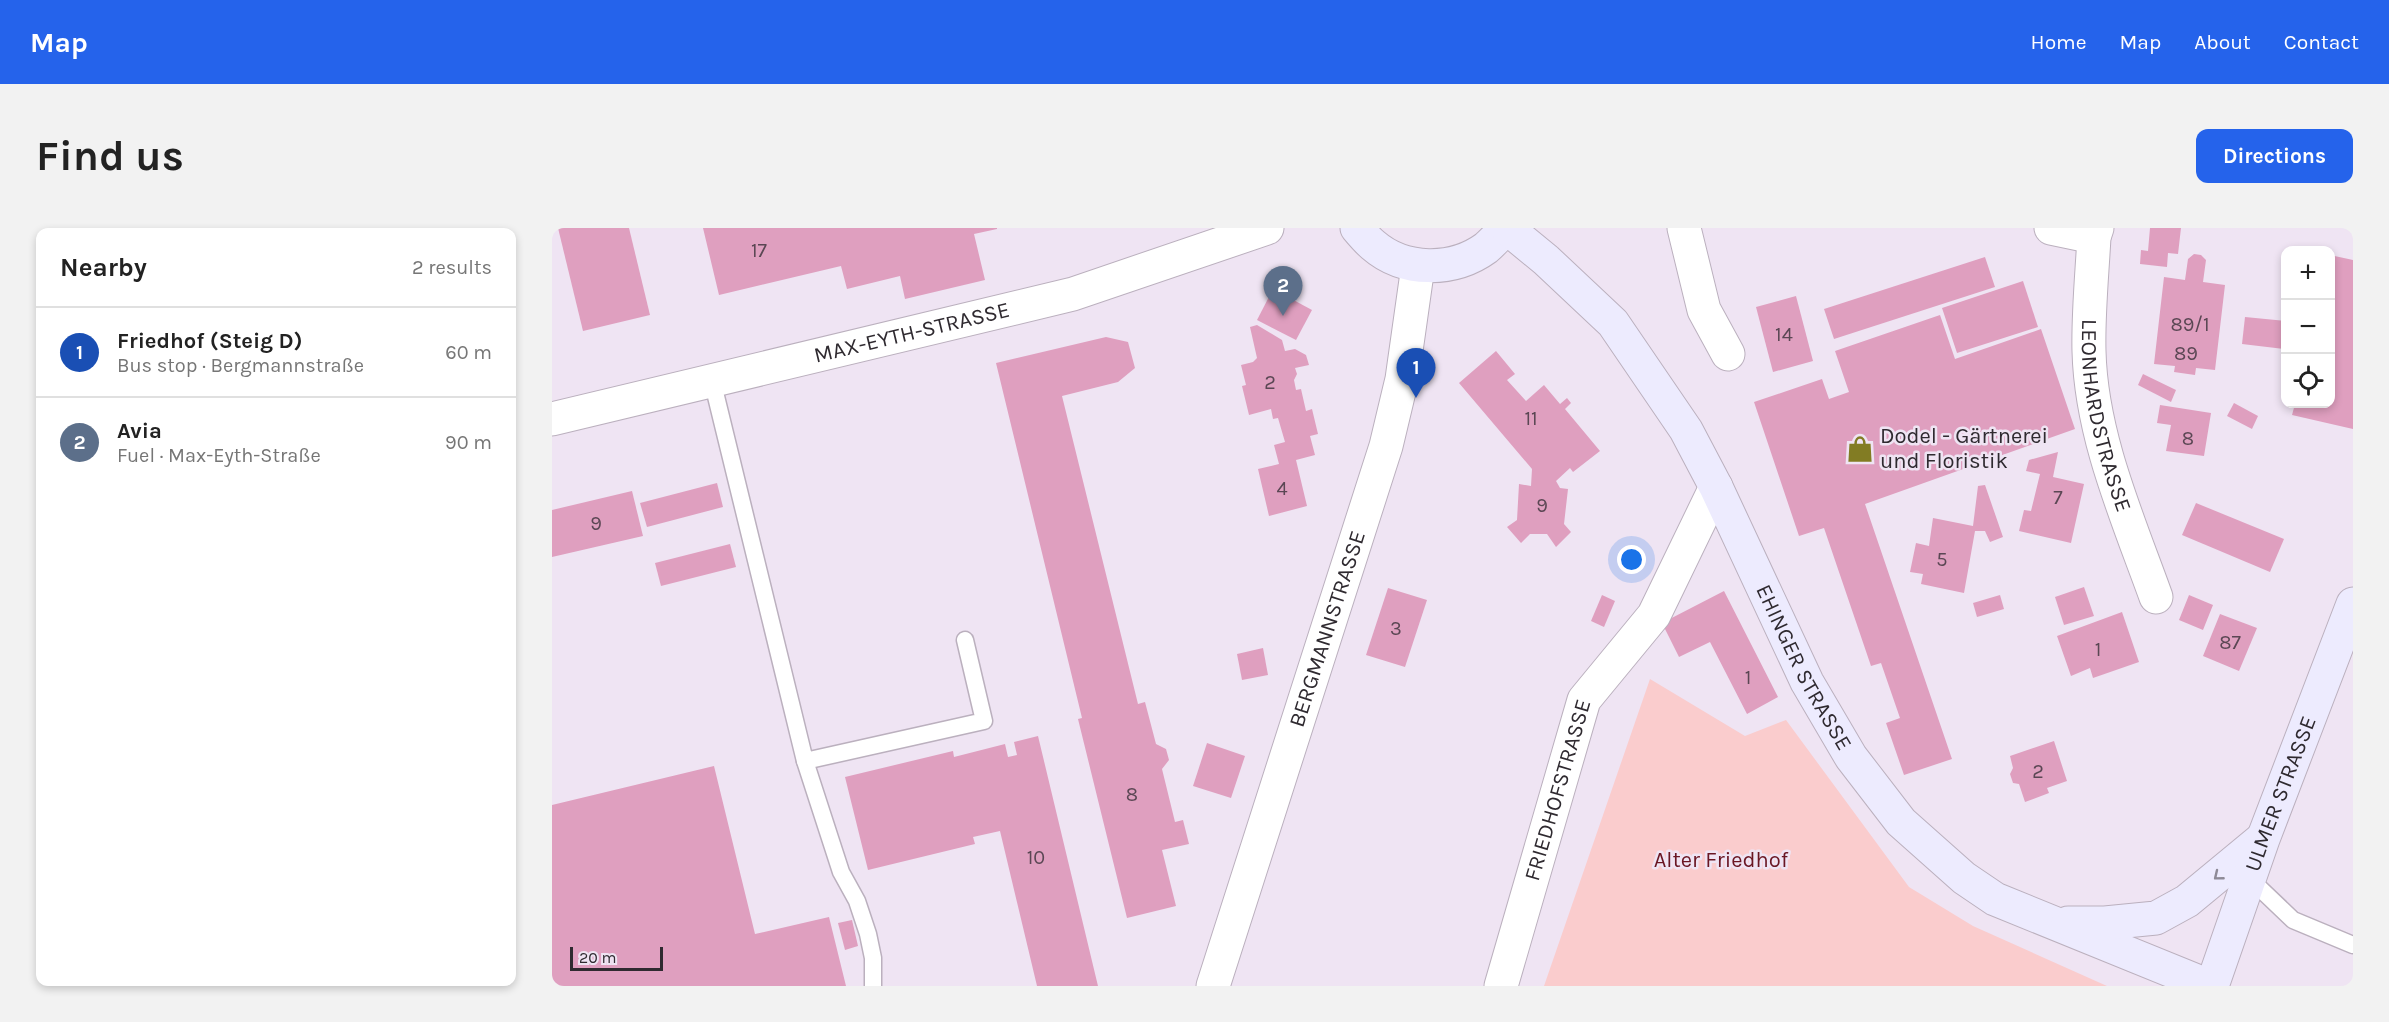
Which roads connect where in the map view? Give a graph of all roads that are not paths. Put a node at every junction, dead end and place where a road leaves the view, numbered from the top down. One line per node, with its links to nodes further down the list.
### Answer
1 (1267, 228): 9 (street, MAX-EYTH-STRASSE)
2 (1357, 228): 7 (main road)
3 (1506, 228): 7 (main road); 11 (main road, EHINGER STRASSE)
4 (1684, 228): 8 (street)
5 (2051, 228): 6 (street)
6 (2096, 233): 12 (street, LEONHARDSTRASSE)
7 (1418, 266): 21 (street, BERGMANNSTRASSE)
8 (1728, 354)
9 (712, 380): 10 (street, MAX-EYTH-STRASSE); 15 (lane)
10 (552, 419)
11 (1716, 487): 18 (main road, EHINGER STRASSE); 22 (street, FRIEDHOFSTRASSE)
12 (2156, 597)
13 (2353, 604): 16 (main road, ULMER STRASSE)
14 (965, 640): 15 (lane)
15 (805, 761): 20 (lane)
16 (2263, 838): 17 (main road, ULMER STRASSE); 18 (main road, one-way to 18)
17 (2249, 878): 19 (lane); 23 (main road, ULMER STRASSE)
18 (2051, 923): 23 (main road, EHINGER STRASSE)
19 (2353, 945)
20 (873, 986)
21 (1213, 986)
22 (1501, 986)
23 (2210, 986)

